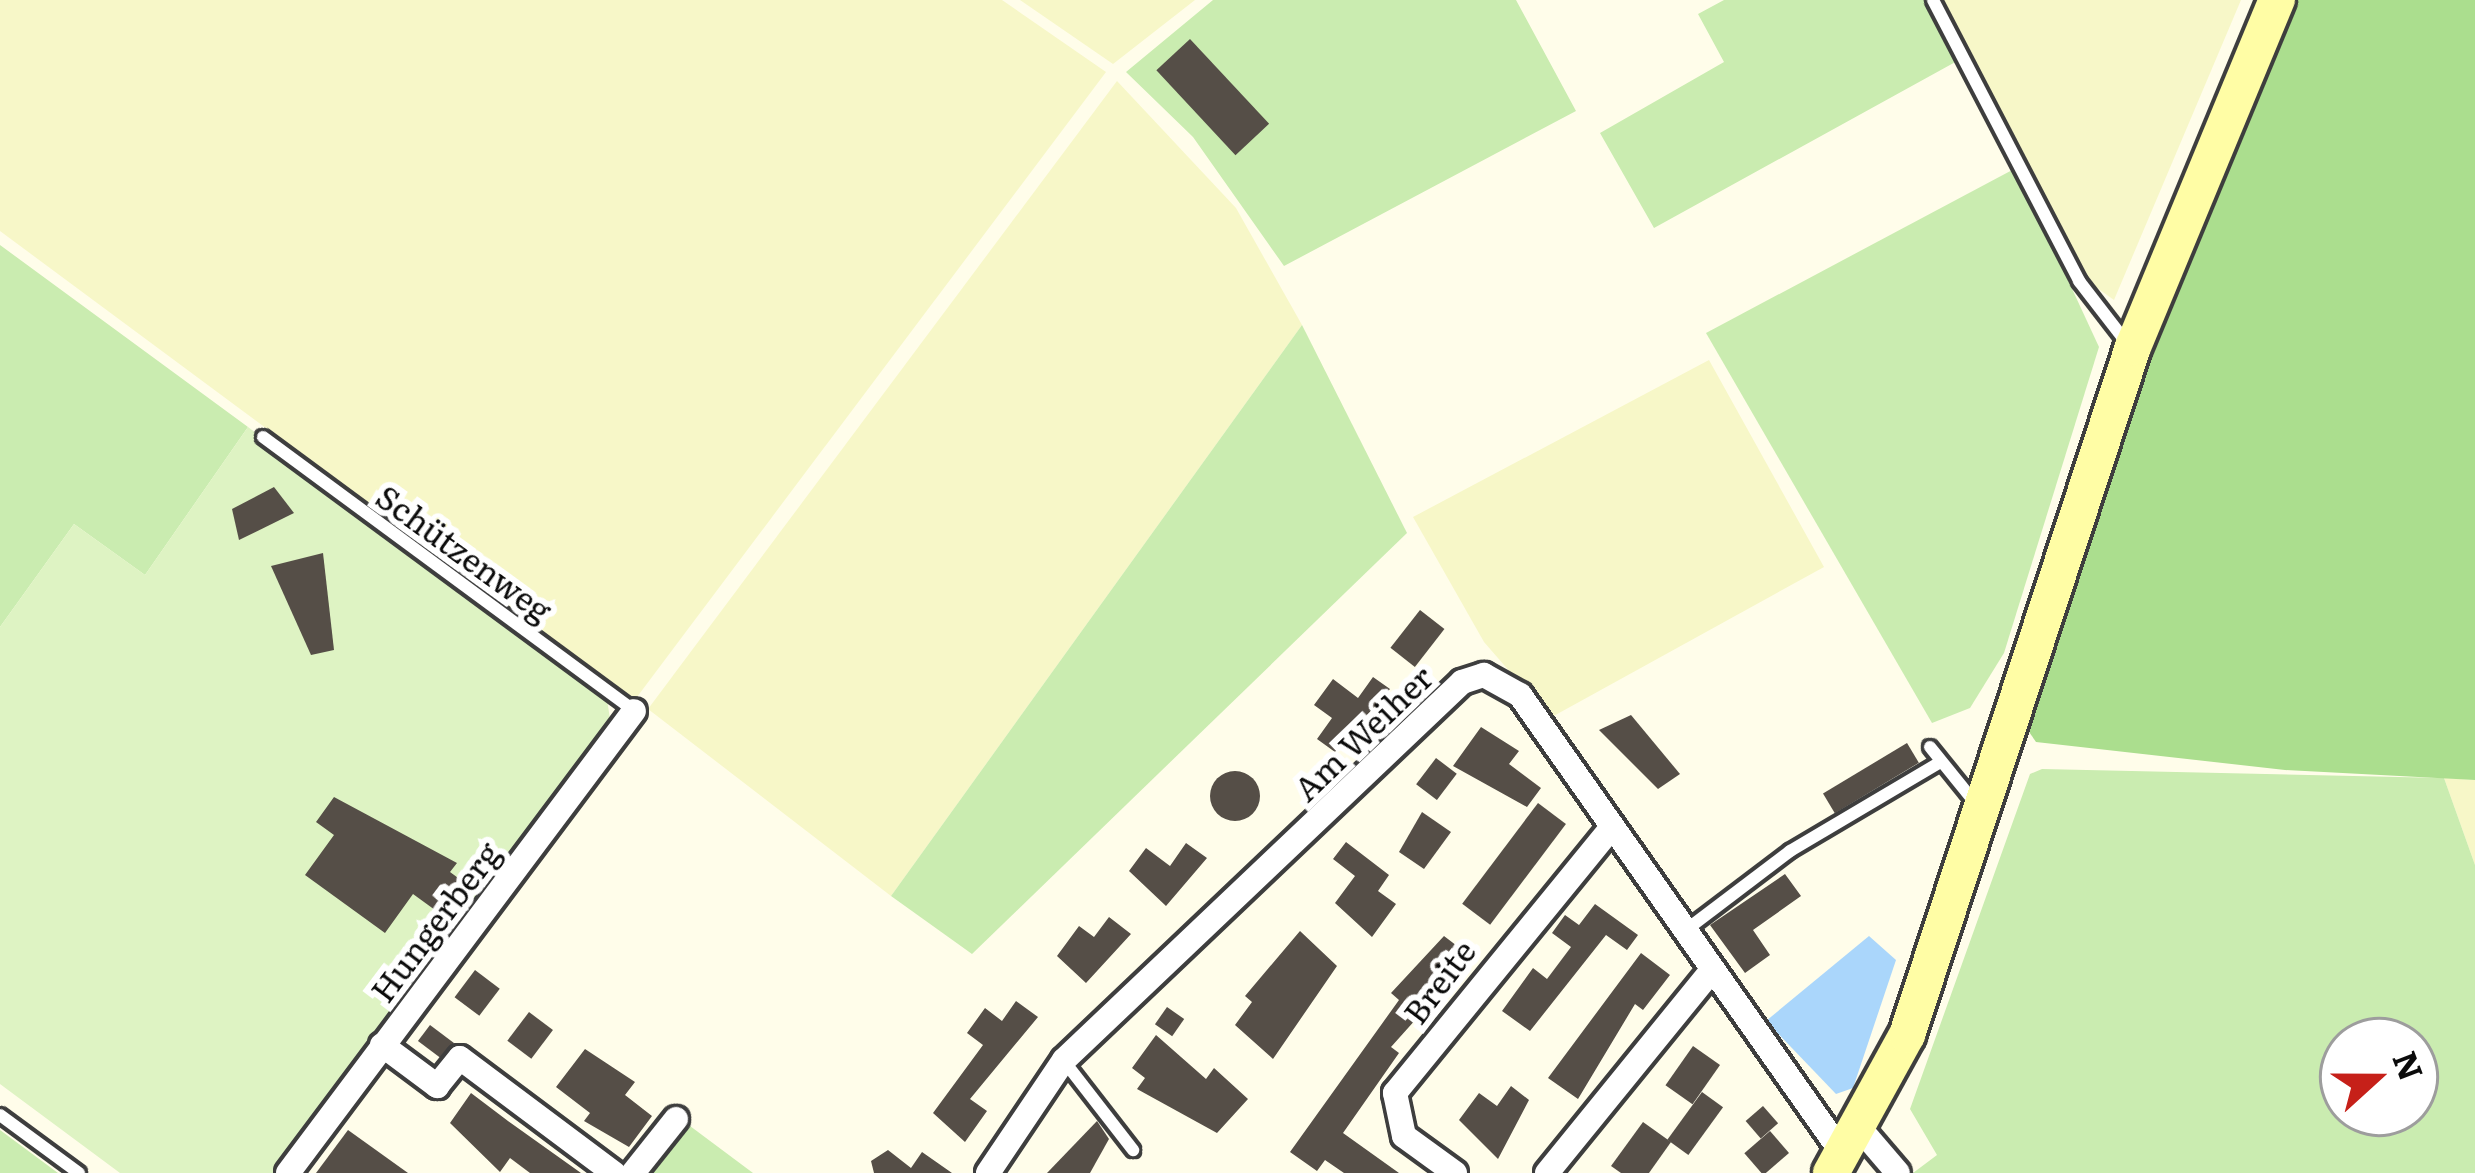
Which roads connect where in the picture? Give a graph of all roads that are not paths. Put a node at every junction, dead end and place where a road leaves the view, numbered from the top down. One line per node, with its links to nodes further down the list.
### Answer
1 (1933, 0): 3 (lane)
2 (2277, 0): 3 (main road)
3 (2133, 347): 8 (main road)
4 (263, 437): 5 (lane, Schützenweg)
5 (634, 711): 12 (street, Hungerberg)
6 (1930, 747): 7 (lane)
7 (1939, 763): 8 (lane); 10 (lane)
8 (1988, 808): 17 (main road)
9 (1610, 830): 10 (street, Am Weiher); 13 (street, Am Weiher); 23 (street, Breite)
10 (1681, 934): 11 (street, Am Weiher)
11 (1708, 975): 17 (street, Am Weiher); 24 (street)
12 (382, 1045): 19 (street, Hungerberg); 20 (street)
13 (1064, 1060): 16 (lane); 22 (street, Am Weiher)
14 (0, 1115): 18 (lane)
15 (676, 1119): 21 (street)
16 (1133, 1150)
17 (1846, 1154): 25 (street, Am Weiher)
18 (79, 1173)
19 (288, 1173)
20 (614, 1173)
21 (633, 1173)
22 (988, 1173)
23 (1455, 1173)
24 (1547, 1173)
25 (1898, 1173)

